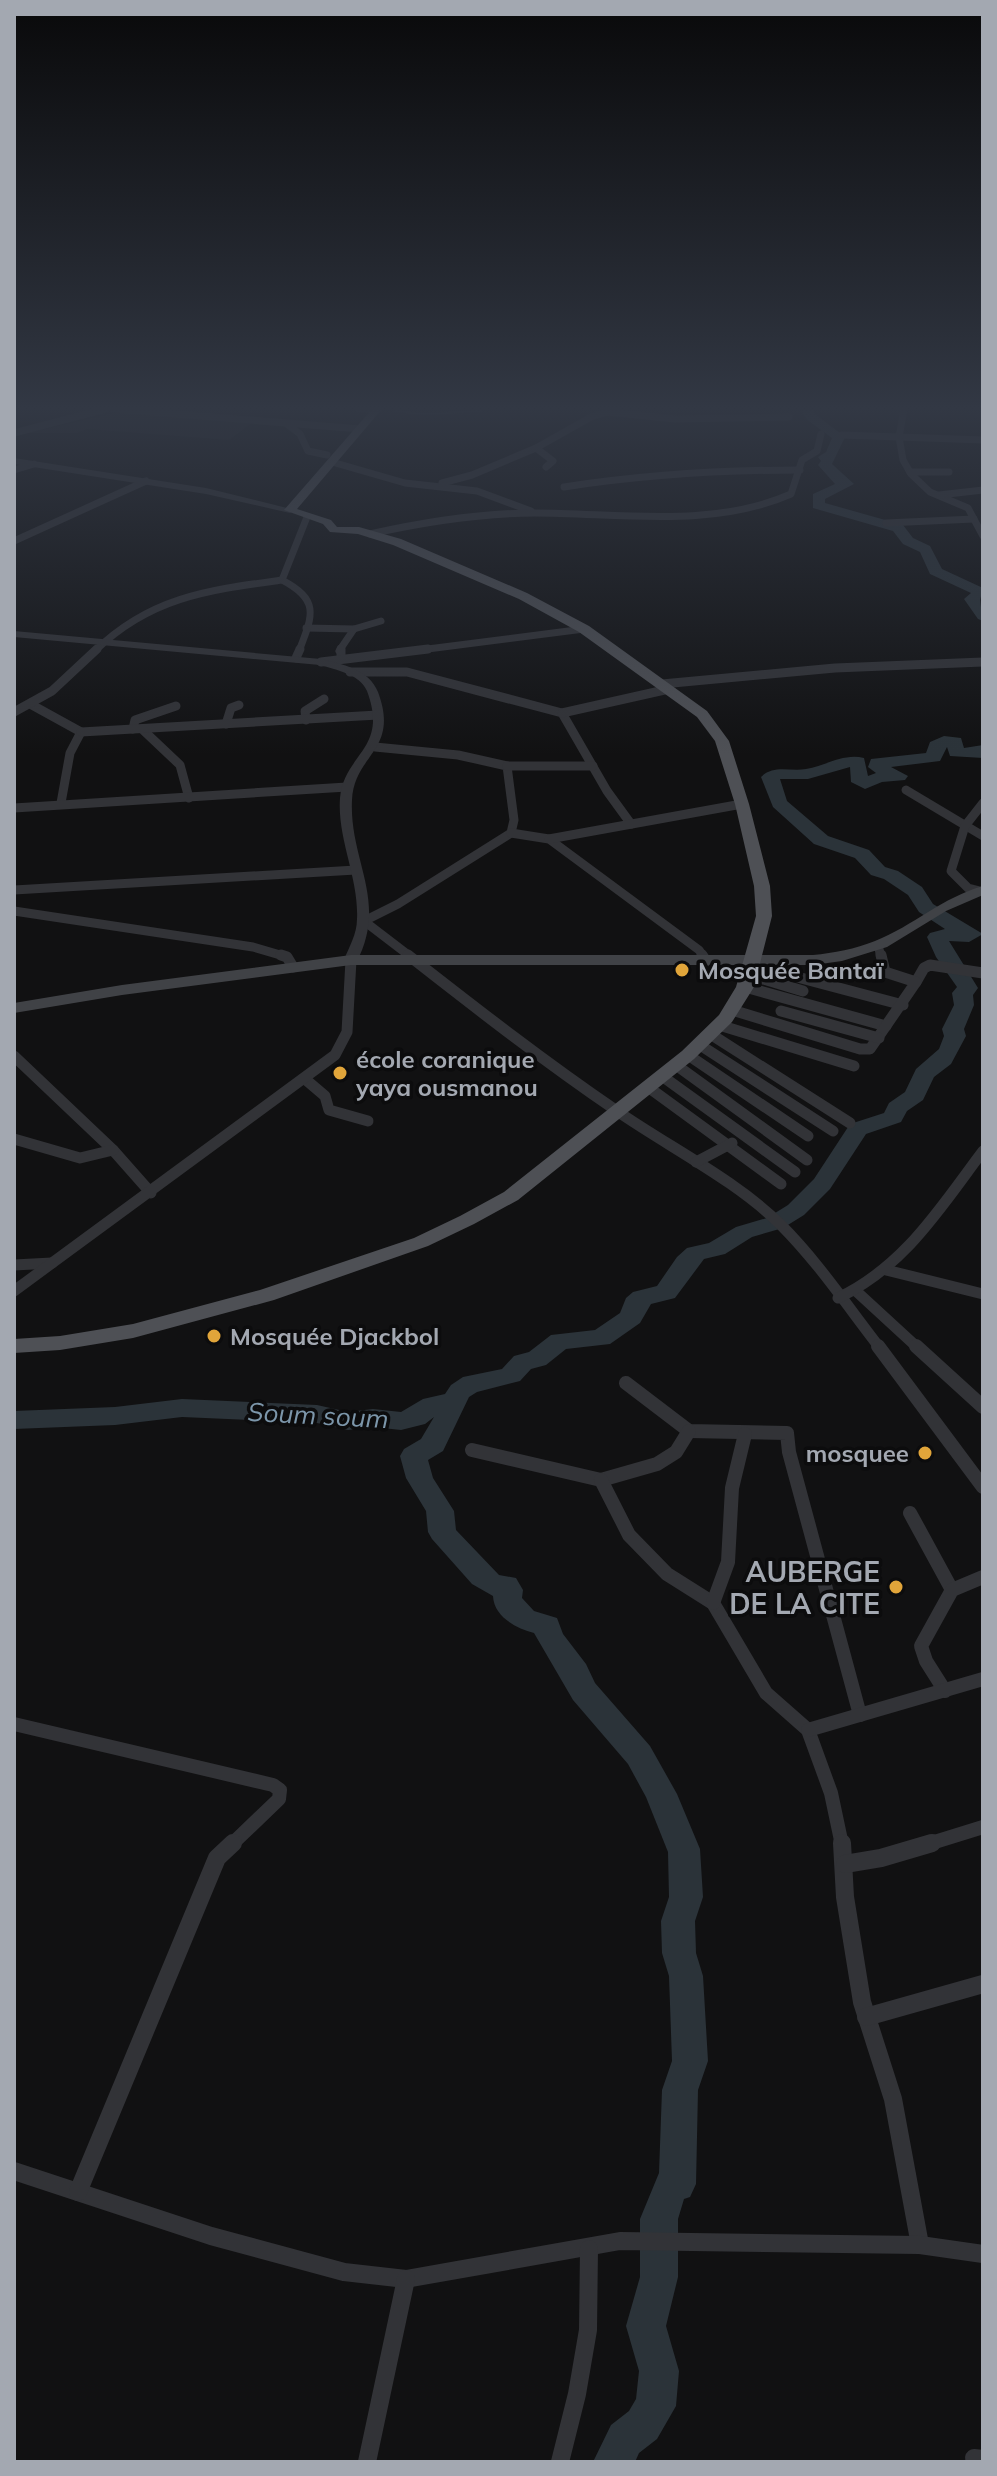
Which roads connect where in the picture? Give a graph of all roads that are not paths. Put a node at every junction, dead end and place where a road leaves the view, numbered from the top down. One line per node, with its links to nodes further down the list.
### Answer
1 (50, 525): 6 (street)
2 (297, 525): 7 (street)
3 (329, 525): 5 (main road)
4 (415, 525): 5 (street)
5 (370, 534): 11 (main road)
6 (14, 541)
7 (282, 580): 9 (street); 13 (street)
8 (381, 621): 10 (street)
9 (306, 628): 10 (street); 14 (street)
10 (354, 629): 15 (street)
11 (584, 629): 15 (street); 19 (main road)
12 (14, 634): 13 (street)
13 (105, 641): 14 (street); 21 (street)
14 (296, 658): 16 (street)
15 (341, 658): 16 (street)
16 (321, 662): 18 (street)
17 (983, 662): 19 (street)
18 (350, 672): 25 (street); 26 (street)
19 (666, 687): 25 (street); 39 (main road)
20 (324, 699): 27 (street)
21 (32, 705): 24 (street); 30 (street)
22 (239, 705): 28 (street)
23 (176, 706): 29 (street)
24 (14, 712)
25 (562, 713): 33 (street)
26 (378, 715): 27 (street); 31 (street)
27 (306, 720): 28 (street)
28 (226, 724): 29 (street)
29 (138, 729): 30 (street); 36 (street)
30 (81, 732): 37 (street)
31 (375, 747): 32 (street); 34 (street)
32 (507, 766): 33 (street); 43 (street)
33 (593, 766): 41 (street)
34 (347, 787): 36 (street); 46 (street)
35 (906, 790): 42 (street)
36 (189, 798): 37 (street)
37 (61, 803): 40 (street)
38 (983, 803): 42 (street)
39 (742, 804): 41 (street); 56 (main road)
40 (14, 808)
41 (631, 824): 45 (street)
42 (965, 826): 44 (street); 48 (street)
43 (511, 833): 45 (street); 50 (street)
44 (983, 836)
45 (549, 839): 54 (street)
46 (356, 870): 47 (street); 50 (street)
47 (14, 890)
48 (982, 890): 51 (main road)
49 (14, 911): 55 (street)
50 (364, 921): 52 (street); 53 (street)
51 (878, 945): 56 (main road); 58 (street)
52 (415, 959): 53 (main road); 54 (main road); 75 (street)
53 (351, 960): 55 (main road); 73 (street)
54 (706, 961): 56 (main road)
55 (293, 967): 62 (main road)
56 (750, 972): 59 (street); 60 (street); 63 (main road)
57 (983, 973): 58 (street)
58 (916, 982): 61 (street)
59 (806, 985): 60 (street); 61 (street)
60 (793, 1001): 64 (street); 66 (street)
61 (903, 1005): 66 (street)
62 (14, 1008)
63 (732, 1010): 65 (street); 70 (main road)
64 (781, 1011): 65 (street); 68 (street)
65 (771, 1023): 67 (street); 68 (street)
66 (886, 1026): 68 (street)
67 (759, 1038): 69 (street); 70 (street); 72 (street)
68 (879, 1038)
69 (745, 1054): 70 (street); 74 (street)
70 (686, 1055): 75 (main road); 76 (street); 78 (street); 80 (street); 83 (street); 85 (street)
71 (14, 1056): 86 (street)
72 (854, 1066)
73 (305, 1079): 77 (street); 94 (street)
74 (818, 1102): 76 (street); 79 (street)
75 (617, 1111): 89 (street); 102 (main road)
76 (802, 1111): 78 (street); 81 (street)
77 (368, 1121)
78 (787, 1121): 80 (street); 82 (street)
79 (850, 1123)
80 (764, 1129): 83 (street); 88 (street)
81 (833, 1131)
82 (808, 1136)
83 (746, 1137): 85 (street); 90 (street)
84 (14, 1139): 86 (street)
85 (728, 1144): 89 (street); 93 (street)
86 (113, 1150): 94 (street)
87 (983, 1151): 91 (street)
88 (807, 1160)
89 (696, 1162): 101 (street)
90 (795, 1172)
91 (968, 1175): 92 (street); 97 (street)
92 (983, 1176)
93 (781, 1184)
94 (151, 1193): 95 (street)
95 (52, 1263): 96 (street); 98 (street)
96 (14, 1265)
97 (886, 1270): 99 (street); 100 (street)
98 (14, 1291)
99 (856, 1291): 101 (street); 104 (street)
100 (983, 1294)
101 (838, 1298): 109 (street)
102 (14, 1346)
103 (626, 1383): 105 (street)
104 (983, 1407)
105 (689, 1431): 106 (street); 108 (street)
106 (745, 1434): 113 (street); 116 (street)
107 (472, 1450): 108 (street)
108 (601, 1480): 113 (street)
109 (983, 1487)
110 (910, 1513): 112 (street)
111 (983, 1577): 112 (street)
112 (952, 1590): 115 (street)
113 (713, 1603): 118 (street)
114 (983, 1679): 115 (street)
115 (945, 1691): 116 (street)
116 (860, 1715): 118 (street)
117 (14, 1724): 124 (street)
118 (808, 1730): 120 (street)
119 (983, 1827): 120 (street)
120 (845, 1864): 122 (street)
121 (983, 1984): 122 (street)
122 (866, 2017): 125 (street)
123 (14, 2171): 124 (street)
124 (78, 2192): 128 (street)
125 (920, 2245): 126 (street); 127 (street)
126 (589, 2249): 128 (street); 130 (street)
127 (983, 2254)
128 (406, 2279): 129 (street)
129 (367, 2462)
130 (560, 2462)

